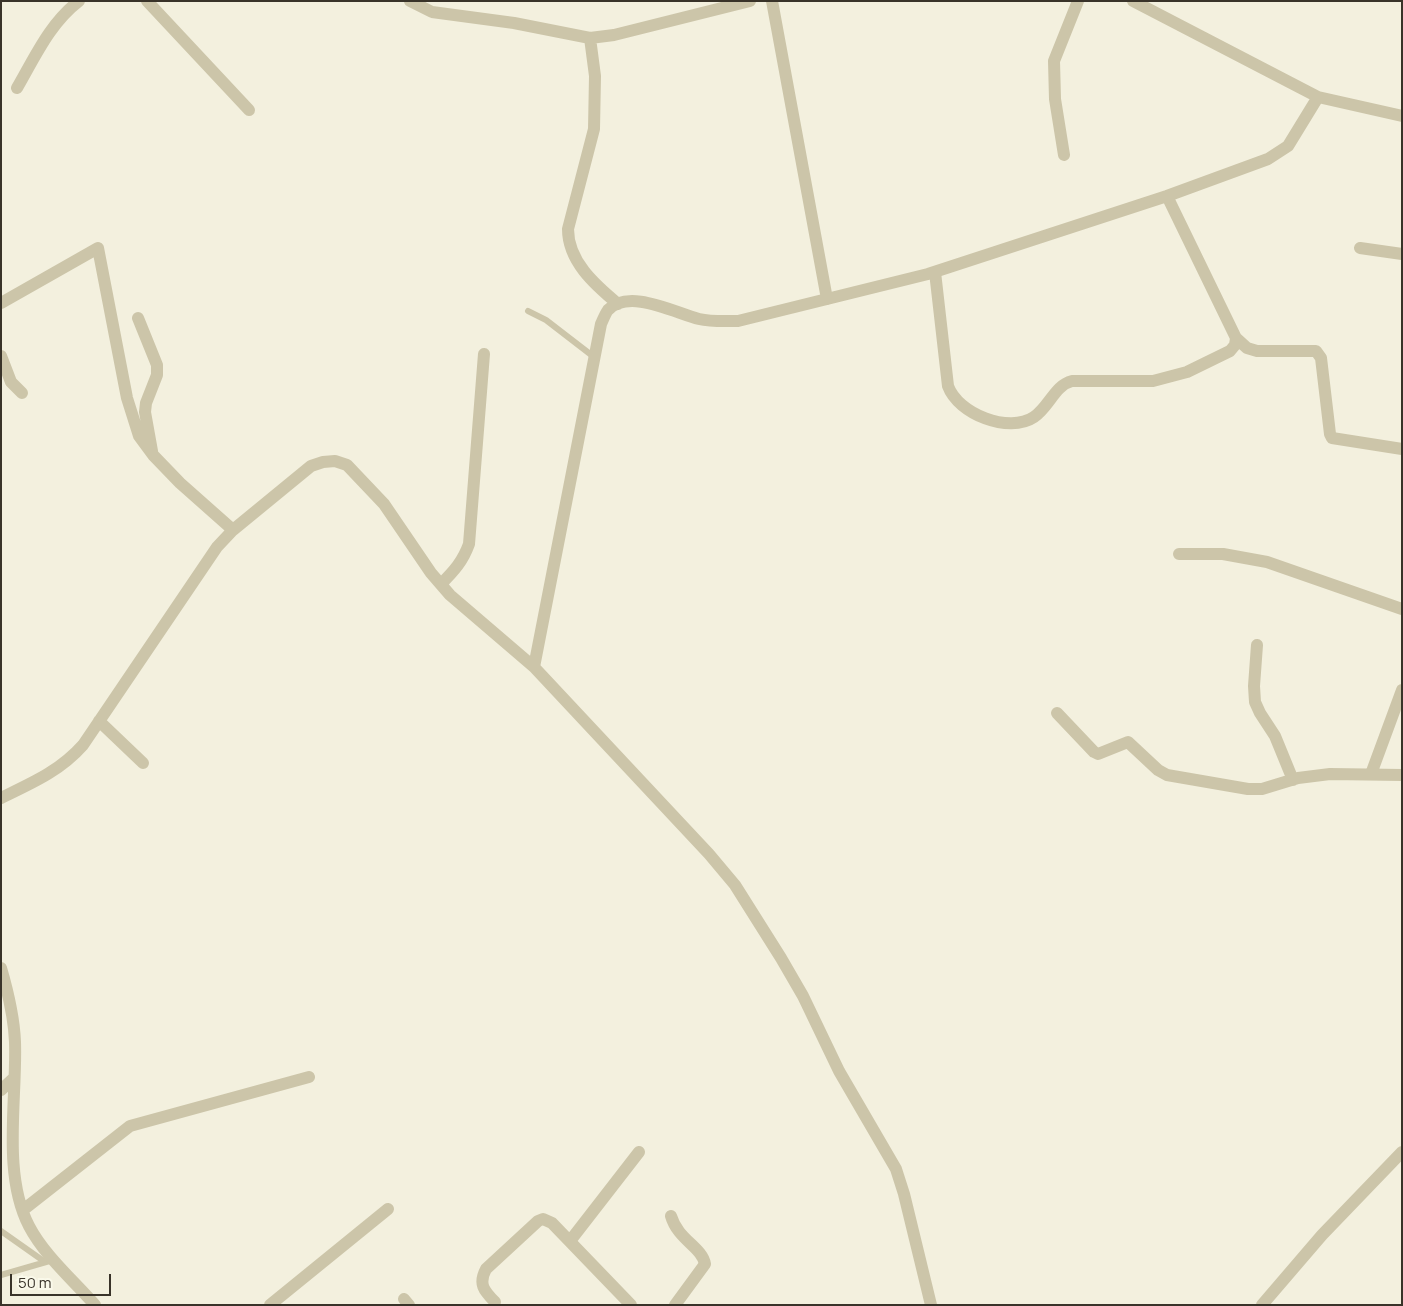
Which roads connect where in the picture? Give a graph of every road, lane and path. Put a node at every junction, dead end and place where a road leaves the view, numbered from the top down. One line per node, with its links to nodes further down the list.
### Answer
1 (79, 1): 9 (street)
2 (147, 1): 11 (street)
3 (410, 1): 8 (street)
4 (750, 1): 8 (street)
5 (772, 1): 18 (street)
6 (1078, 1): 13 (street)
7 (1132, 1): 10 (street)
8 (590, 38): 20 (street)
9 (17, 88)
10 (1318, 97): 12 (street); 14 (street)
11 (250, 110)
12 (1402, 116)
13 (1064, 155)
14 (1167, 196): 17 (street); 23 (street)
15 (1360, 248): 16 (street)
16 (1402, 254)
17 (935, 272): 18 (street); 23 (street)
18 (827, 299): 20 (street)
19 (1, 302): 29 (street)
20 (618, 304): 26 (street)
21 (528, 311): 26 (lane)
22 (138, 318): 29 (street)
23 (1236, 338): 28 (street)
24 (484, 354): 32 (street)
25 (1, 356): 27 (street)
26 (594, 358): 35 (street)
27 (22, 393)
28 (1402, 449)
29 (152, 454): 30 (street)
30 (233, 530): 32 (street); 38 (street)
31 (1179, 554): 33 (street)
32 (441, 584): 35 (street)
33 (1402, 609)
34 (1257, 645): 42 (street)
35 (534, 668): 62 (street)
36 (1402, 690): 40 (street)
37 (1057, 713): 42 (street)
38 (99, 721): 39 (street); 43 (street)
39 (143, 763)
40 (1371, 774): 41 (street); 42 (street)
41 (1402, 775)
42 (1293, 780)
43 (1, 798)
44 (1, 968): 46 (street)
45 (310, 1077): 51 (street)
46 (14, 1078): 47 (street); 51 (street)
47 (1, 1090)
48 (639, 1152): 54 (street)
49 (1400, 1157): 63 (street)
50 (388, 1209): 59 (street)
51 (23, 1210): 55 (street)
52 (670, 1216): 61 (street)
53 (1, 1232): 55 (lane)
54 (570, 1241): 57 (street); 60 (street)
55 (50, 1261): 56 (lane); 58 (street)
56 (1, 1275)
57 (495, 1302)
58 (94, 1305)
59 (270, 1305)
60 (631, 1305)
61 (675, 1305)
62 (930, 1305)
63 (1262, 1305)

